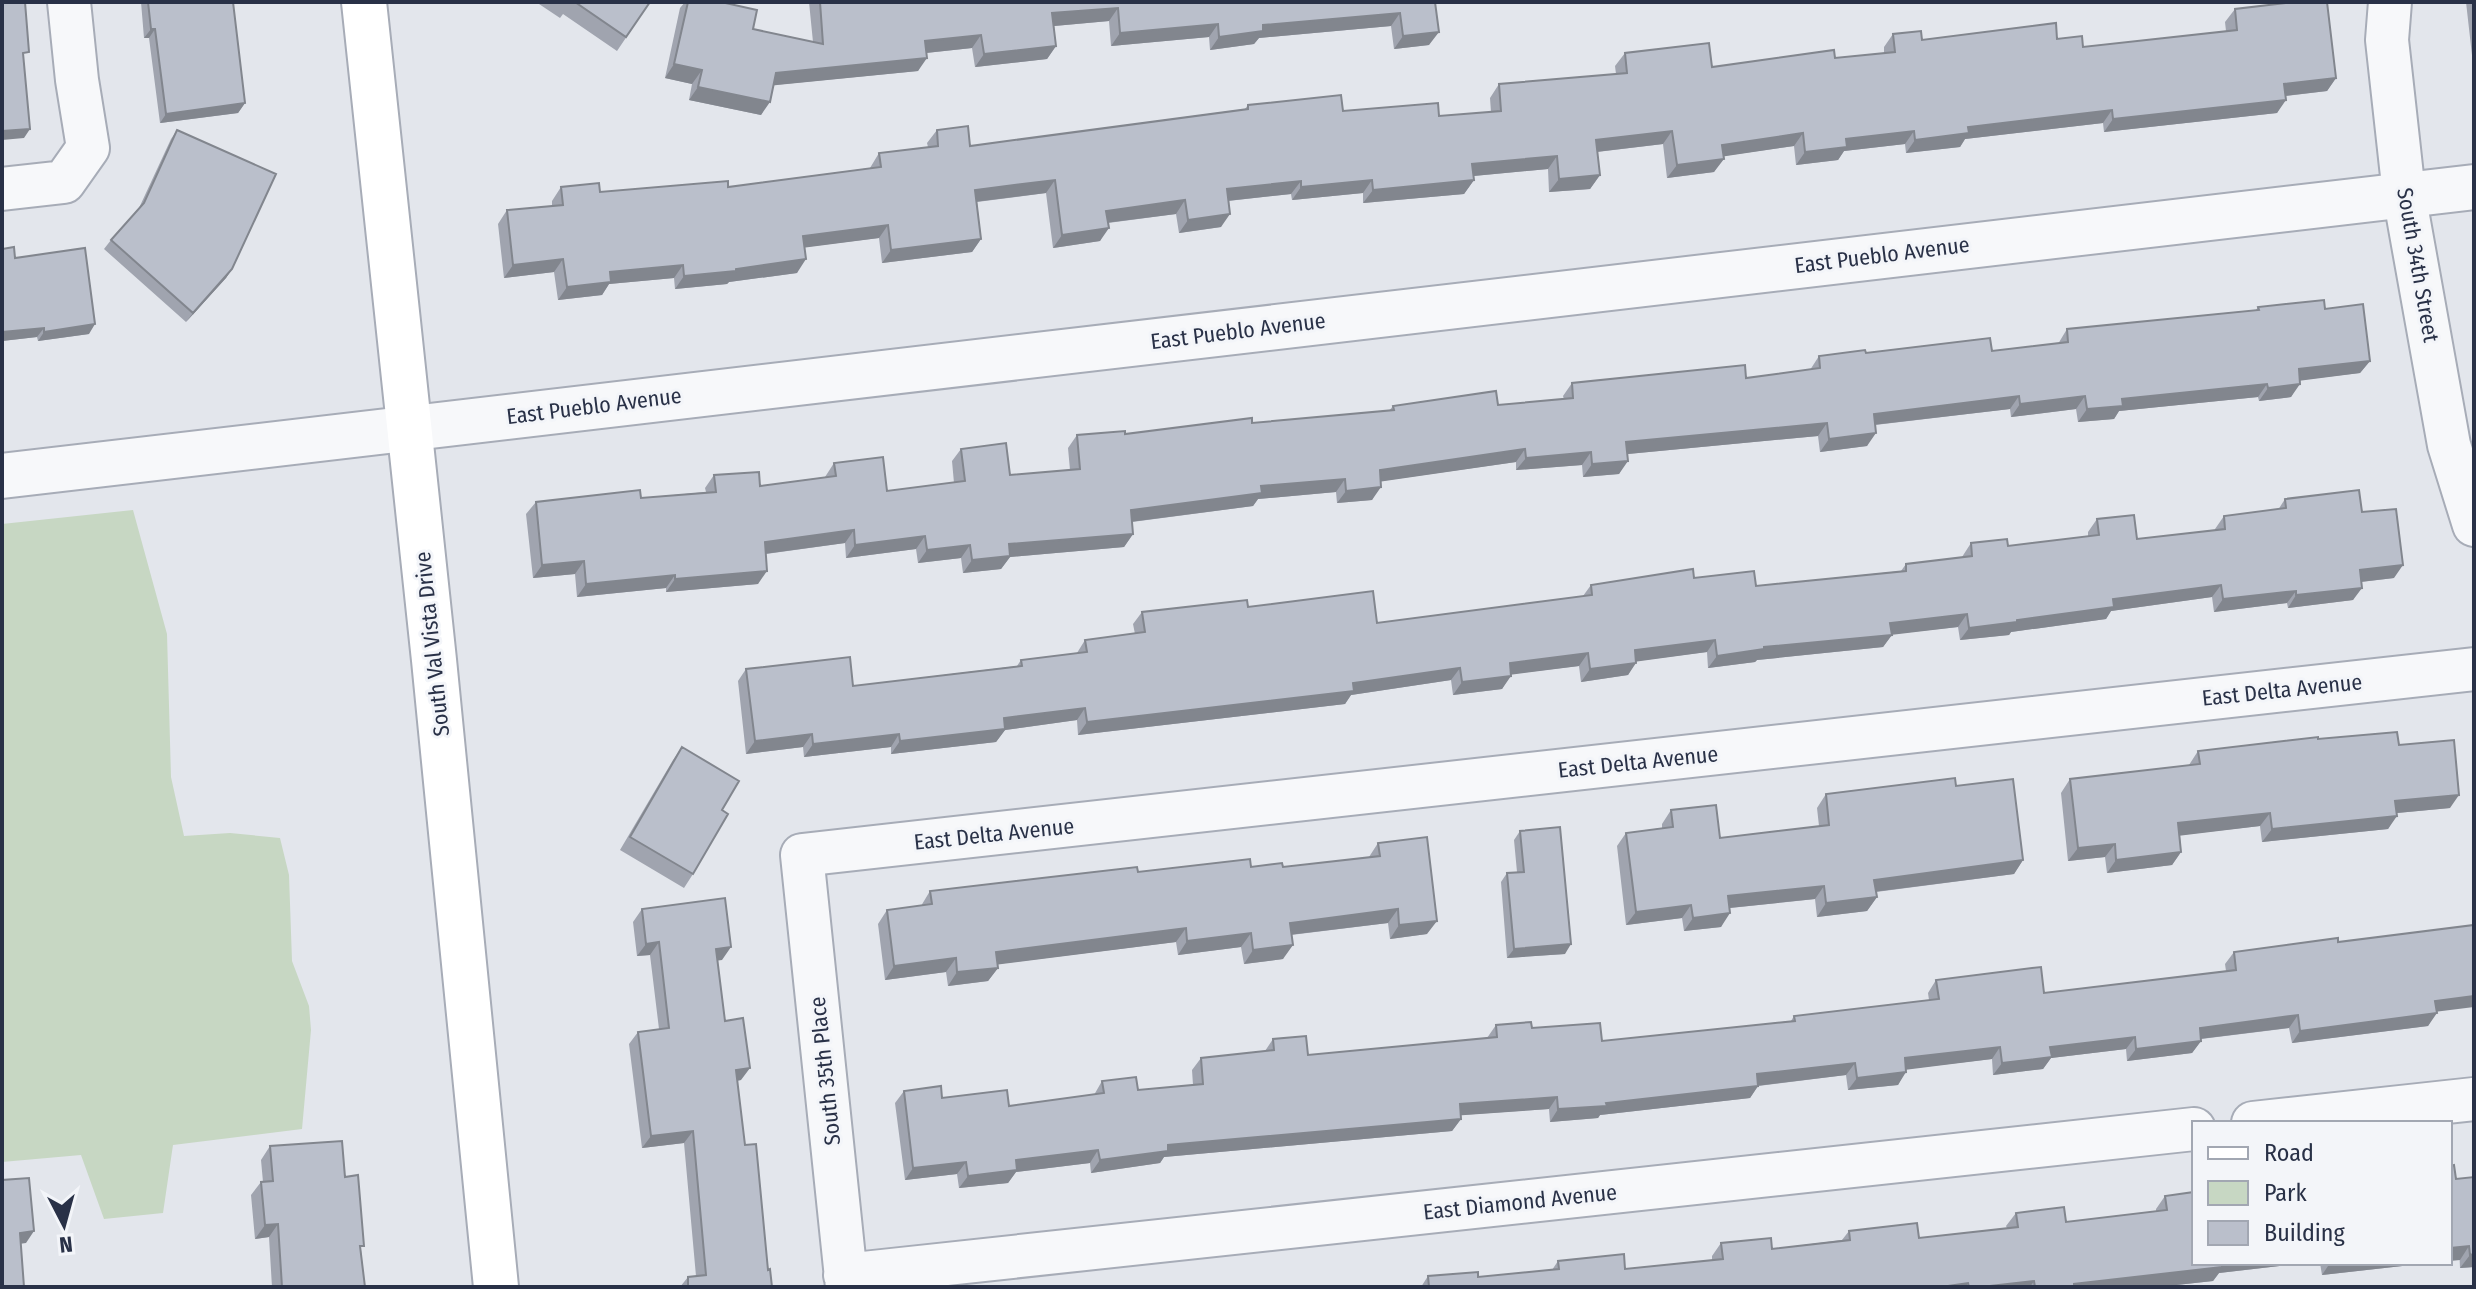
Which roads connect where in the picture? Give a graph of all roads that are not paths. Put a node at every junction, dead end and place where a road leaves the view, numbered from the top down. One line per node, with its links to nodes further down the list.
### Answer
1 (69, 2): 5 (street)
2 (364, 2): 7 (main road, South Val Vista Drive)
3 (2390, 2): 6 (street, South 34th Street)
4 (2474, 187): 6 (street, East Pueblo Avenue)
5 (2, 189)
6 (2404, 194): 7 (street, East Pueblo Avenue); 9 (street, South 34th Street)
7 (409, 426): 8 (street, East Pueblo Avenue); 16 (main road, South Val Vista Drive)
8 (2, 476)
9 (2474, 525)
10 (2474, 669): 11 (street, East Delta Avenue)
11 (802, 855): 15 (street, South 35th Place)
12 (2474, 1099): 13 (street)
13 (2271, 1121)
14 (2192, 1129): 15 (street, East Diamond Avenue)
15 (846, 1281)
16 (496, 1287)

